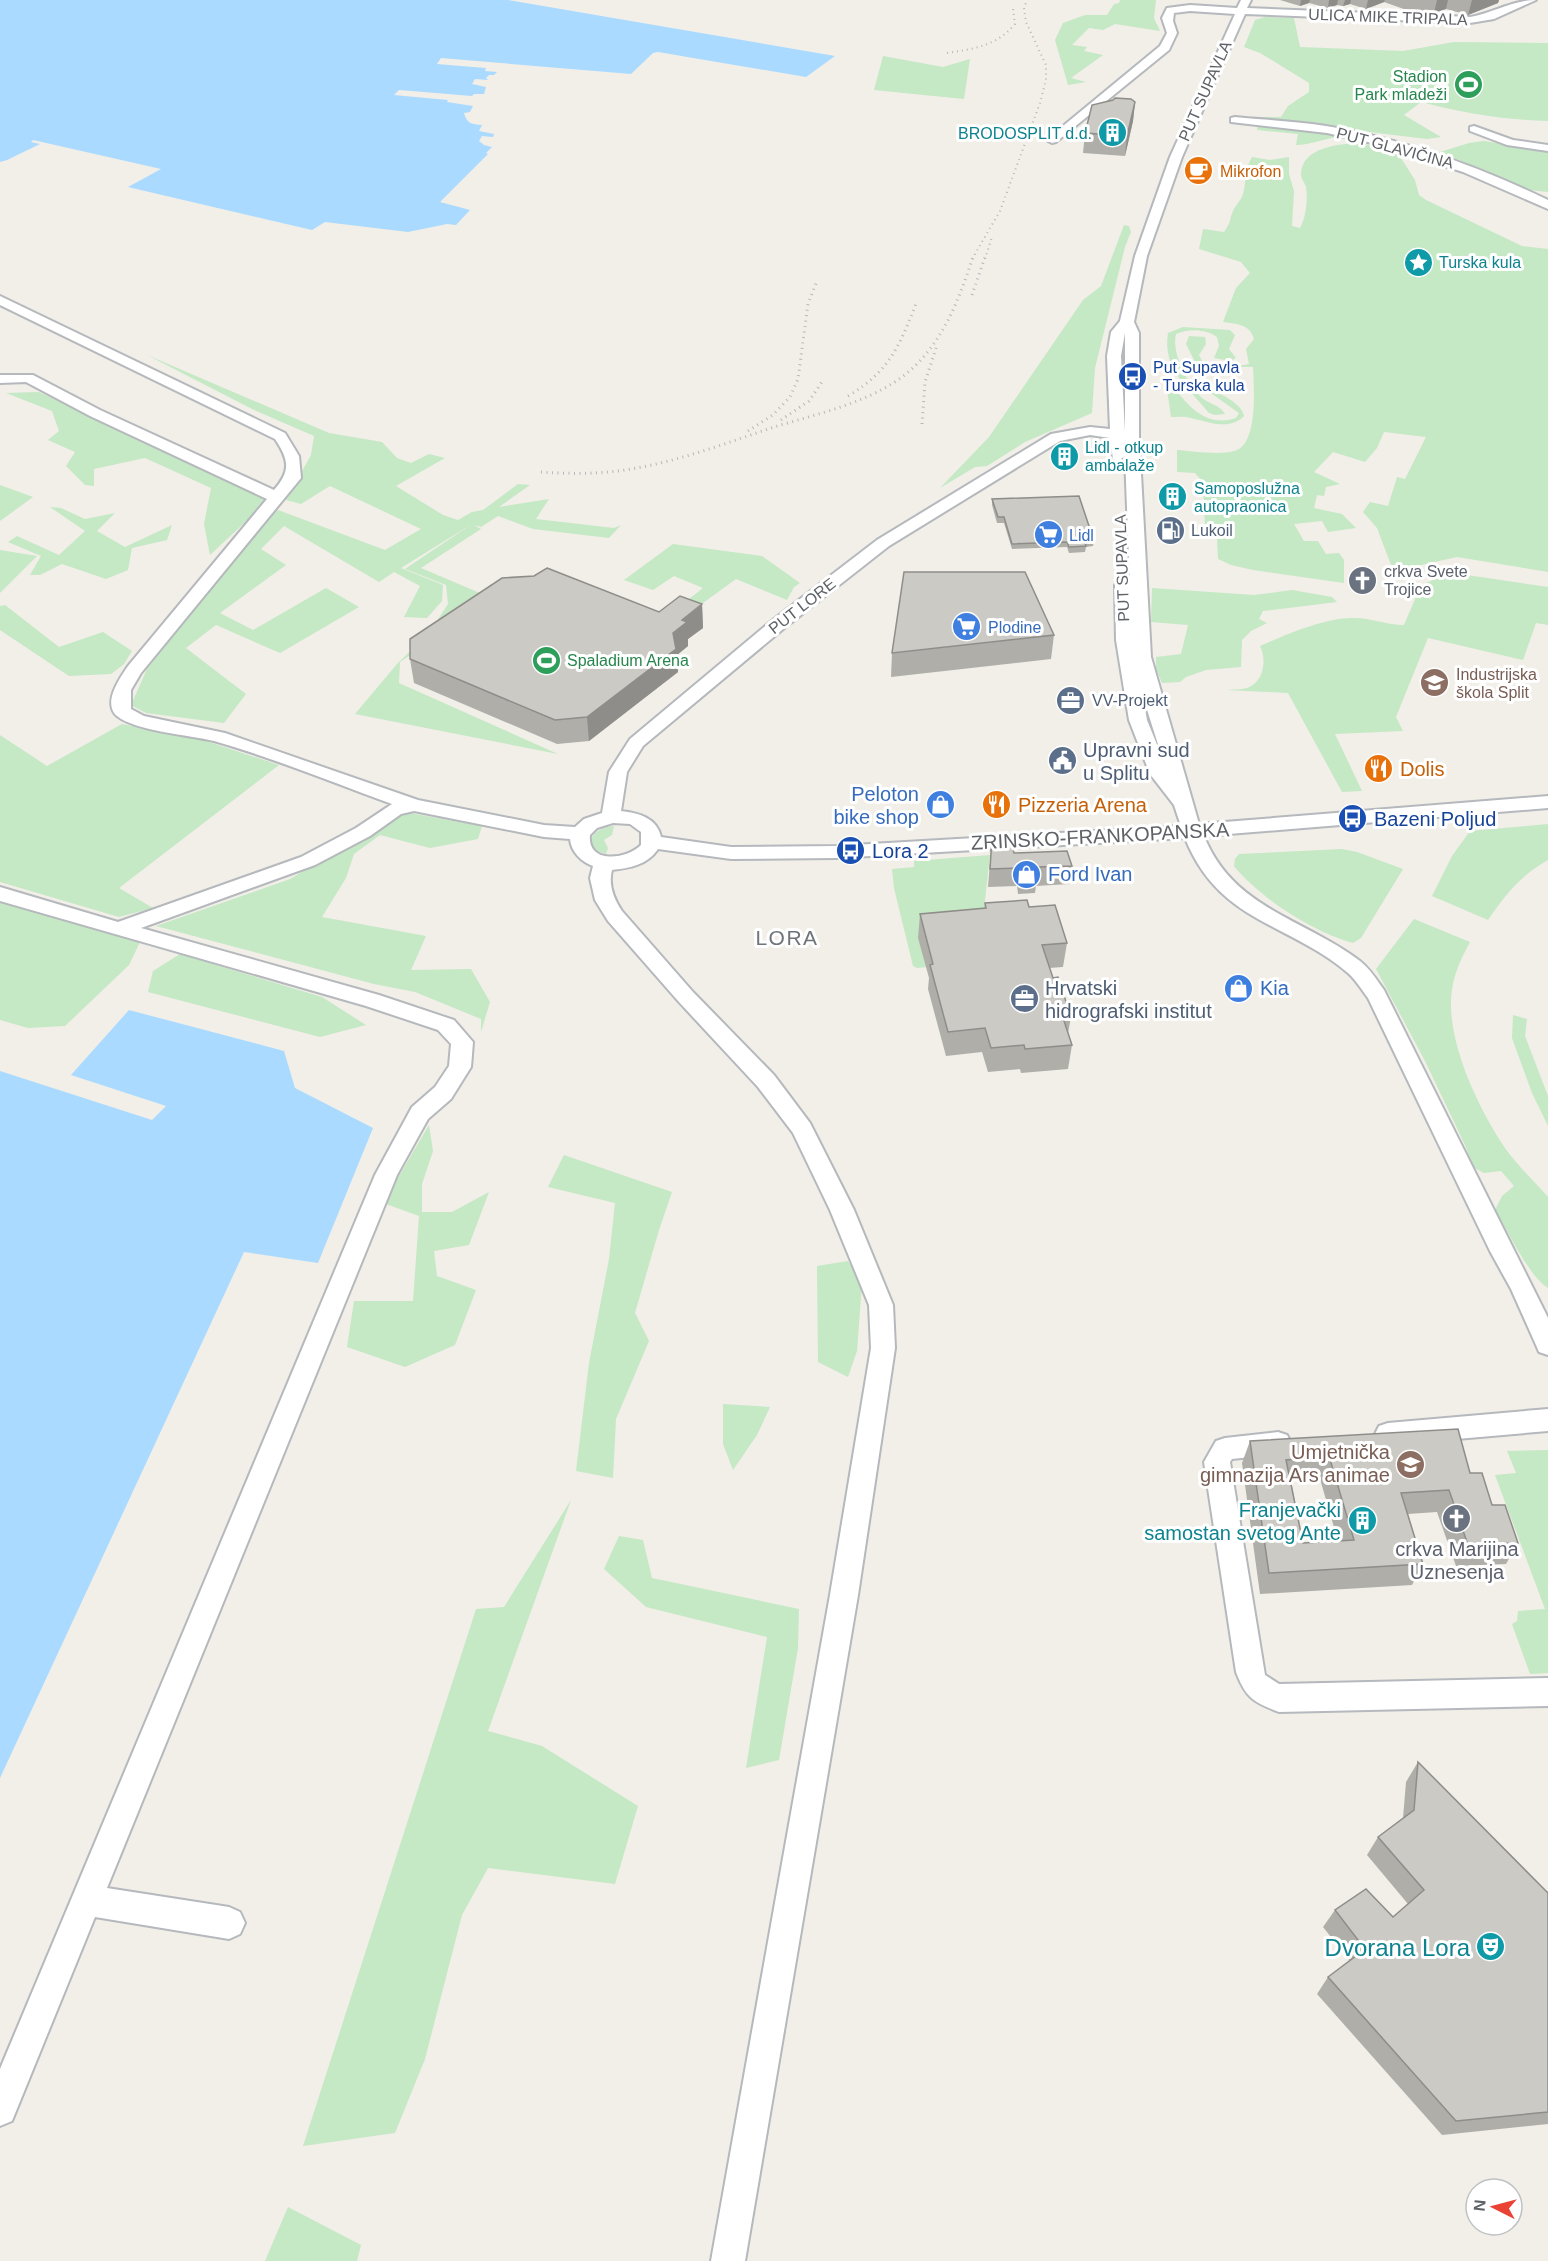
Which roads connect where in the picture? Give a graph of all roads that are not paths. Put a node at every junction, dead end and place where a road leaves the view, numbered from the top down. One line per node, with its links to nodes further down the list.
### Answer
1 (1246, 0): 3 (street, PUT SUPAVLA)
2 (1529, 2): 3 (street, ULICA MIKE TRIPALA)
3 (1240, 12): 6 (street, ULICA MIKE TRIPALA); 10 (street, PUT SUPAVLA)
4 (1235, 120): 8 (street, PUT GLAVIČINA)
5 (1474, 129): 7 (street)
6 (1052, 140)
7 (1548, 148)
8 (1548, 205)
9 (0, 300): 18 (street)
10 (1127, 322): 14 (street, PUT SUPAVLA); 16 (street, PUT SUPAVLA)
11 (0, 364): 12 (street)
12 (28, 378): 13 (street); 18 (street)
13 (0, 379)
14 (1114, 390): 15 (street); 16 (street, PUT SUPAVLA)
15 (1068, 434): 16 (street, PUT LORE); 17 (street, PUT LORE)
16 (1122, 437): 17 (street, PUT LORE); 22 (street, PUT SUPAVLA)
17 (1046, 443): 21 (street, PUT LORE)
18 (276, 497): 20 (street)
19 (1548, 802): 22 (street, ZRINSKO-FRANKOPANSKA)
20 (414, 805): 23 (street); 27 (street)
21 (611, 817): 23 (street); 24 (street)
22 (1194, 831): 24 (street, ZRINSKO-FRANKOPANSKA); 28 (street, PUT SUPAVLA)
23 (580, 834): 25 (street)
24 (652, 842): 25 (street)
25 (604, 863): 36 (street)
26 (0, 894): 27 (street)
27 (119, 929): 33 (street)
28 (1548, 1345)
29 (1548, 1420): 30 (street)
30 (1365, 1436)
31 (1306, 1441): 32 (street)
32 (1548, 1692)
33 (85, 1900): 34 (street); 35 (street)
34 (229, 1923)
35 (0, 2109)
36 (728, 2261)

